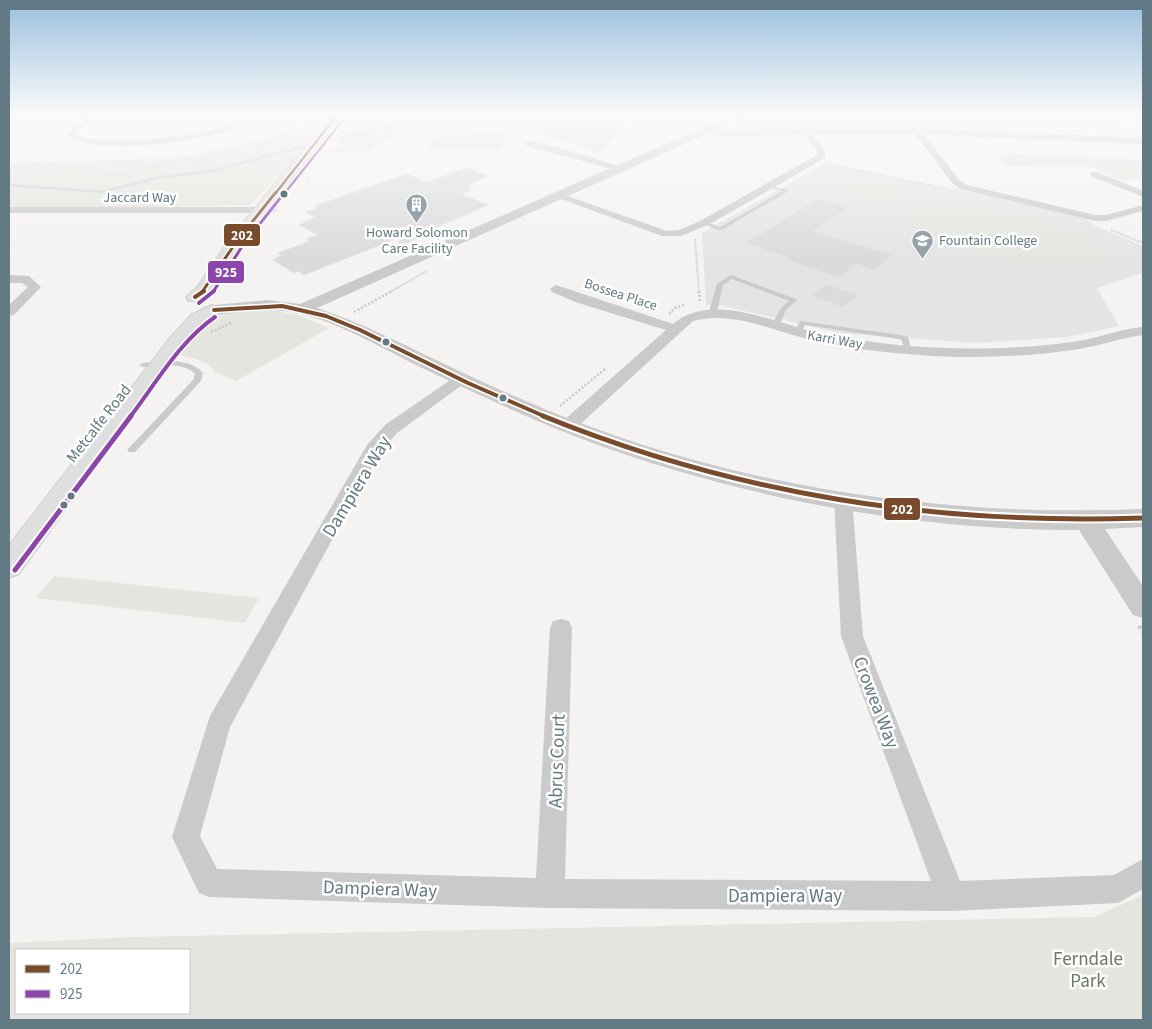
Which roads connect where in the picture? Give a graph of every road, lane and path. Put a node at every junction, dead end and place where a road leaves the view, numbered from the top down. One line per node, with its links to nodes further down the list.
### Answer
1 (53, 163): 10 (path)
2 (171, 163): 10 (path)
3 (302, 163): 20 (main road, Metcalfe Road)
4 (306, 163): 20 (main road, Metcalfe Road)
5 (603, 163): 11 (street)
6 (632, 163): 11 (street)
7 (808, 163): 14 (street)
8 (821, 163): 15 (path)
9 (942, 163): 15 (street)
10 (46, 168): 12 (path)
11 (620, 168): 17 (street)
12 (9, 170)
13 (1094, 174): 16 (street)
14 (768, 186): 22 (street); 22 (lane)
15 (964, 187): 21 (street)
16 (1143, 194)
17 (558, 196): 22 (street); 28 (street)
18 (1143, 208): 21 (street)
19 (9, 210): 20 (street, Jaccard Way)
20 (267, 210): 27 (main road, Metcalfe Road); 27 (main road, Metcalfe Road)
21 (1095, 218): 24 (path)
22 (704, 223)
23 (695, 237): 30 (path)
24 (1143, 242)
25 (9, 279): 29 (street)
26 (556, 289): 32 (street, Bossea Place)
27 (209, 303): 28 (street); 34 (main road, Metcalfe Road)
28 (311, 309): 35 (street)
29 (9, 312)
30 (708, 312): 31 (street, Karri Way); 31 (lane); 32 (street)
31 (775, 326): 33 (street, Karri Way)
32 (676, 329): 36 (street)
33 (1143, 331)
34 (151, 365): 37 (lane); 41 (main road, Metcalfe Road)
35 (460, 379): 36 (street); 45 (street, Dampiera Way)
36 (569, 425): 38 (street)
37 (132, 450)
38 (843, 499): 40 (street); 46 (street, Crowea Way)
39 (1143, 518): 40 (street)
40 (1087, 522): 42 (street)
41 (12, 550)
42 (1143, 607)
43 (561, 628): 45 (street, Abrus Court)
44 (1143, 873): 46 (street, Dampiera Way)
45 (550, 893): 46 (street, Dampiera Way)
46 (951, 896)

